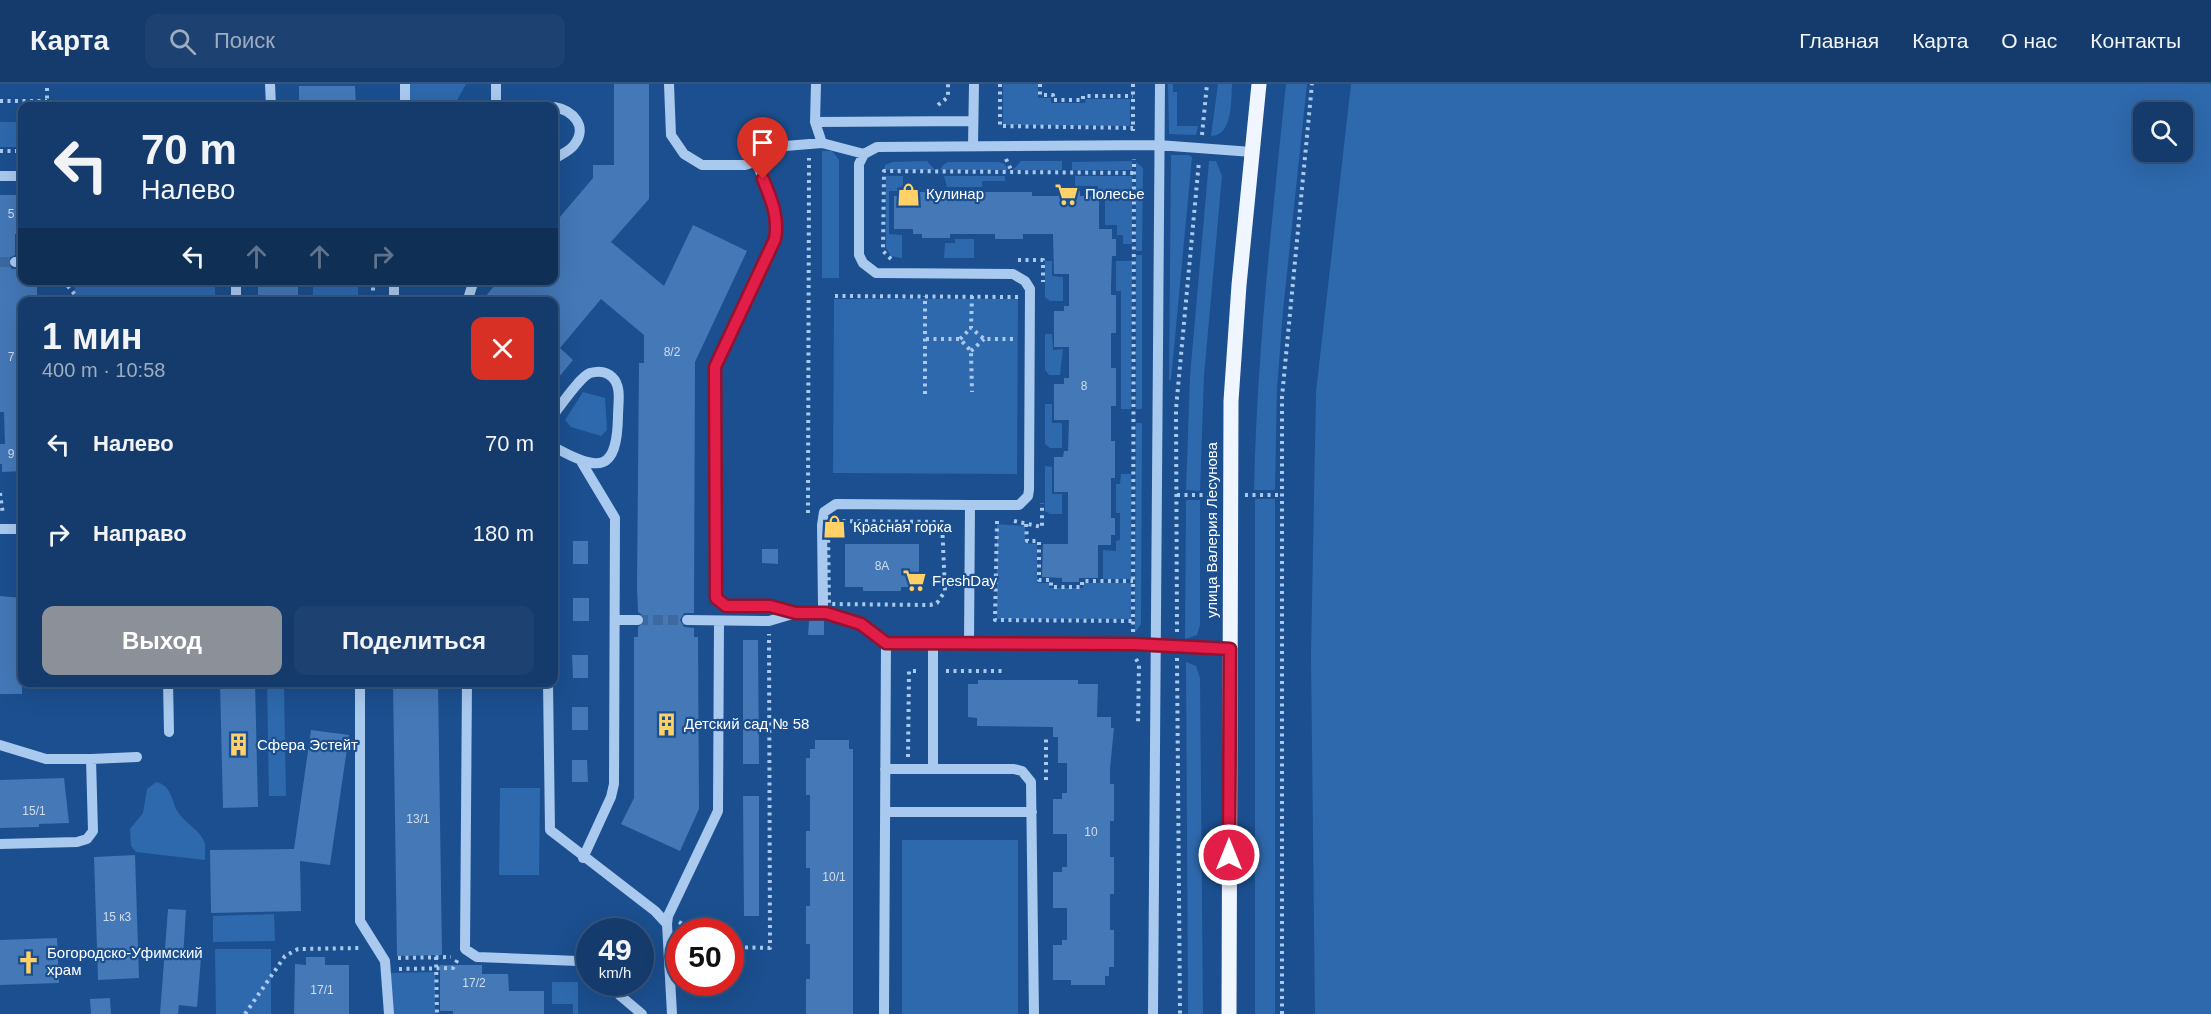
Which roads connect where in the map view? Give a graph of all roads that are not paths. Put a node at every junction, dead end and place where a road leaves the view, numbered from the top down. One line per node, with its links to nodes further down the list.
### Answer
1 (270, 84): 9 (lane)
2 (405, 84): 10 (lane)
3 (496, 84): 11 (lane)
4 (669, 84): 21 (lane)
5 (816, 84): 14 (lane)
6 (974, 84): 13 (lane)
7 (1160, 84): 16 (lane)
8 (1259, 84): 18 (main road, улица Валерия Лесунова)
9 (271, 102)
10 (405, 102)
11 (496, 102)
12 (558, 108): 20 (lane)
13 (973, 121): 14 (lane); 17 (lane)
14 (815, 122): 15 (lane)
15 (822, 142): 19 (lane); 21 (lane)
16 (1158, 145): 17 (lane); 18 (lane); 39 (lane)
17 (973, 146): 19 (lane)
18 (1252, 152): 40 (main road, улица Валерия Лесунова)
19 (864, 154): 27 (lane)
20 (558, 156)
21 (757, 163): 30 (lane)
22 (0, 176): 23 (lane)
23 (18, 176)
24 (558, 409): 26 (lane)
25 (558, 449): 26 (lane)
26 (582, 462): 32 (lane)
27 (970, 506): 31 (lane); 38 (lane)
28 (2, 524): 29 (lane)
29 (18, 528)
30 (796, 613): 31 (lane); 35 (lane)
31 (826, 613): 36 (lane)
32 (615, 620): 33 (lane); 54 (lane)
33 (638, 620)
34 (687, 620): 35 (lane)
35 (719, 621): 55 (lane)
36 (886, 643): 37 (lane); 49 (lane)
37 (933, 643): 38 (lane); 50 (lane)
38 (969, 643): 39 (lane)
39 (1156, 645): 40 (lane); 65 (lane)
40 (1230, 649): 66 (main road, улица Валерия Лесунова)
41 (168, 687): 45 (lane)
42 (360, 687): 60 (lane)
43 (467, 687): 57 (lane)
44 (548, 687): 54 (lane)
45 (169, 732)
46 (0, 745): 48 (lane)
47 (137, 757): 48 (lane)
48 (91, 759): 53 (lane)
49 (885, 769): 50 (lane); 51 (lane)
50 (933, 769): 52 (lane)
51 (885, 812): 52 (lane); 63 (lane)
52 (1032, 812): 64 (lane)
53 (0, 844)
54 (583, 858): 56 (lane)
55 (668, 918)
56 (666, 923)
57 (576, 961)
58 (621, 996): 61 (lane)
59 (671, 996): 62 (lane)
60 (389, 1014)
61 (642, 1014)
62 (672, 1014)
63 (884, 1014)
64 (1034, 1014)
65 (1154, 1014)
66 (1229, 1014)

